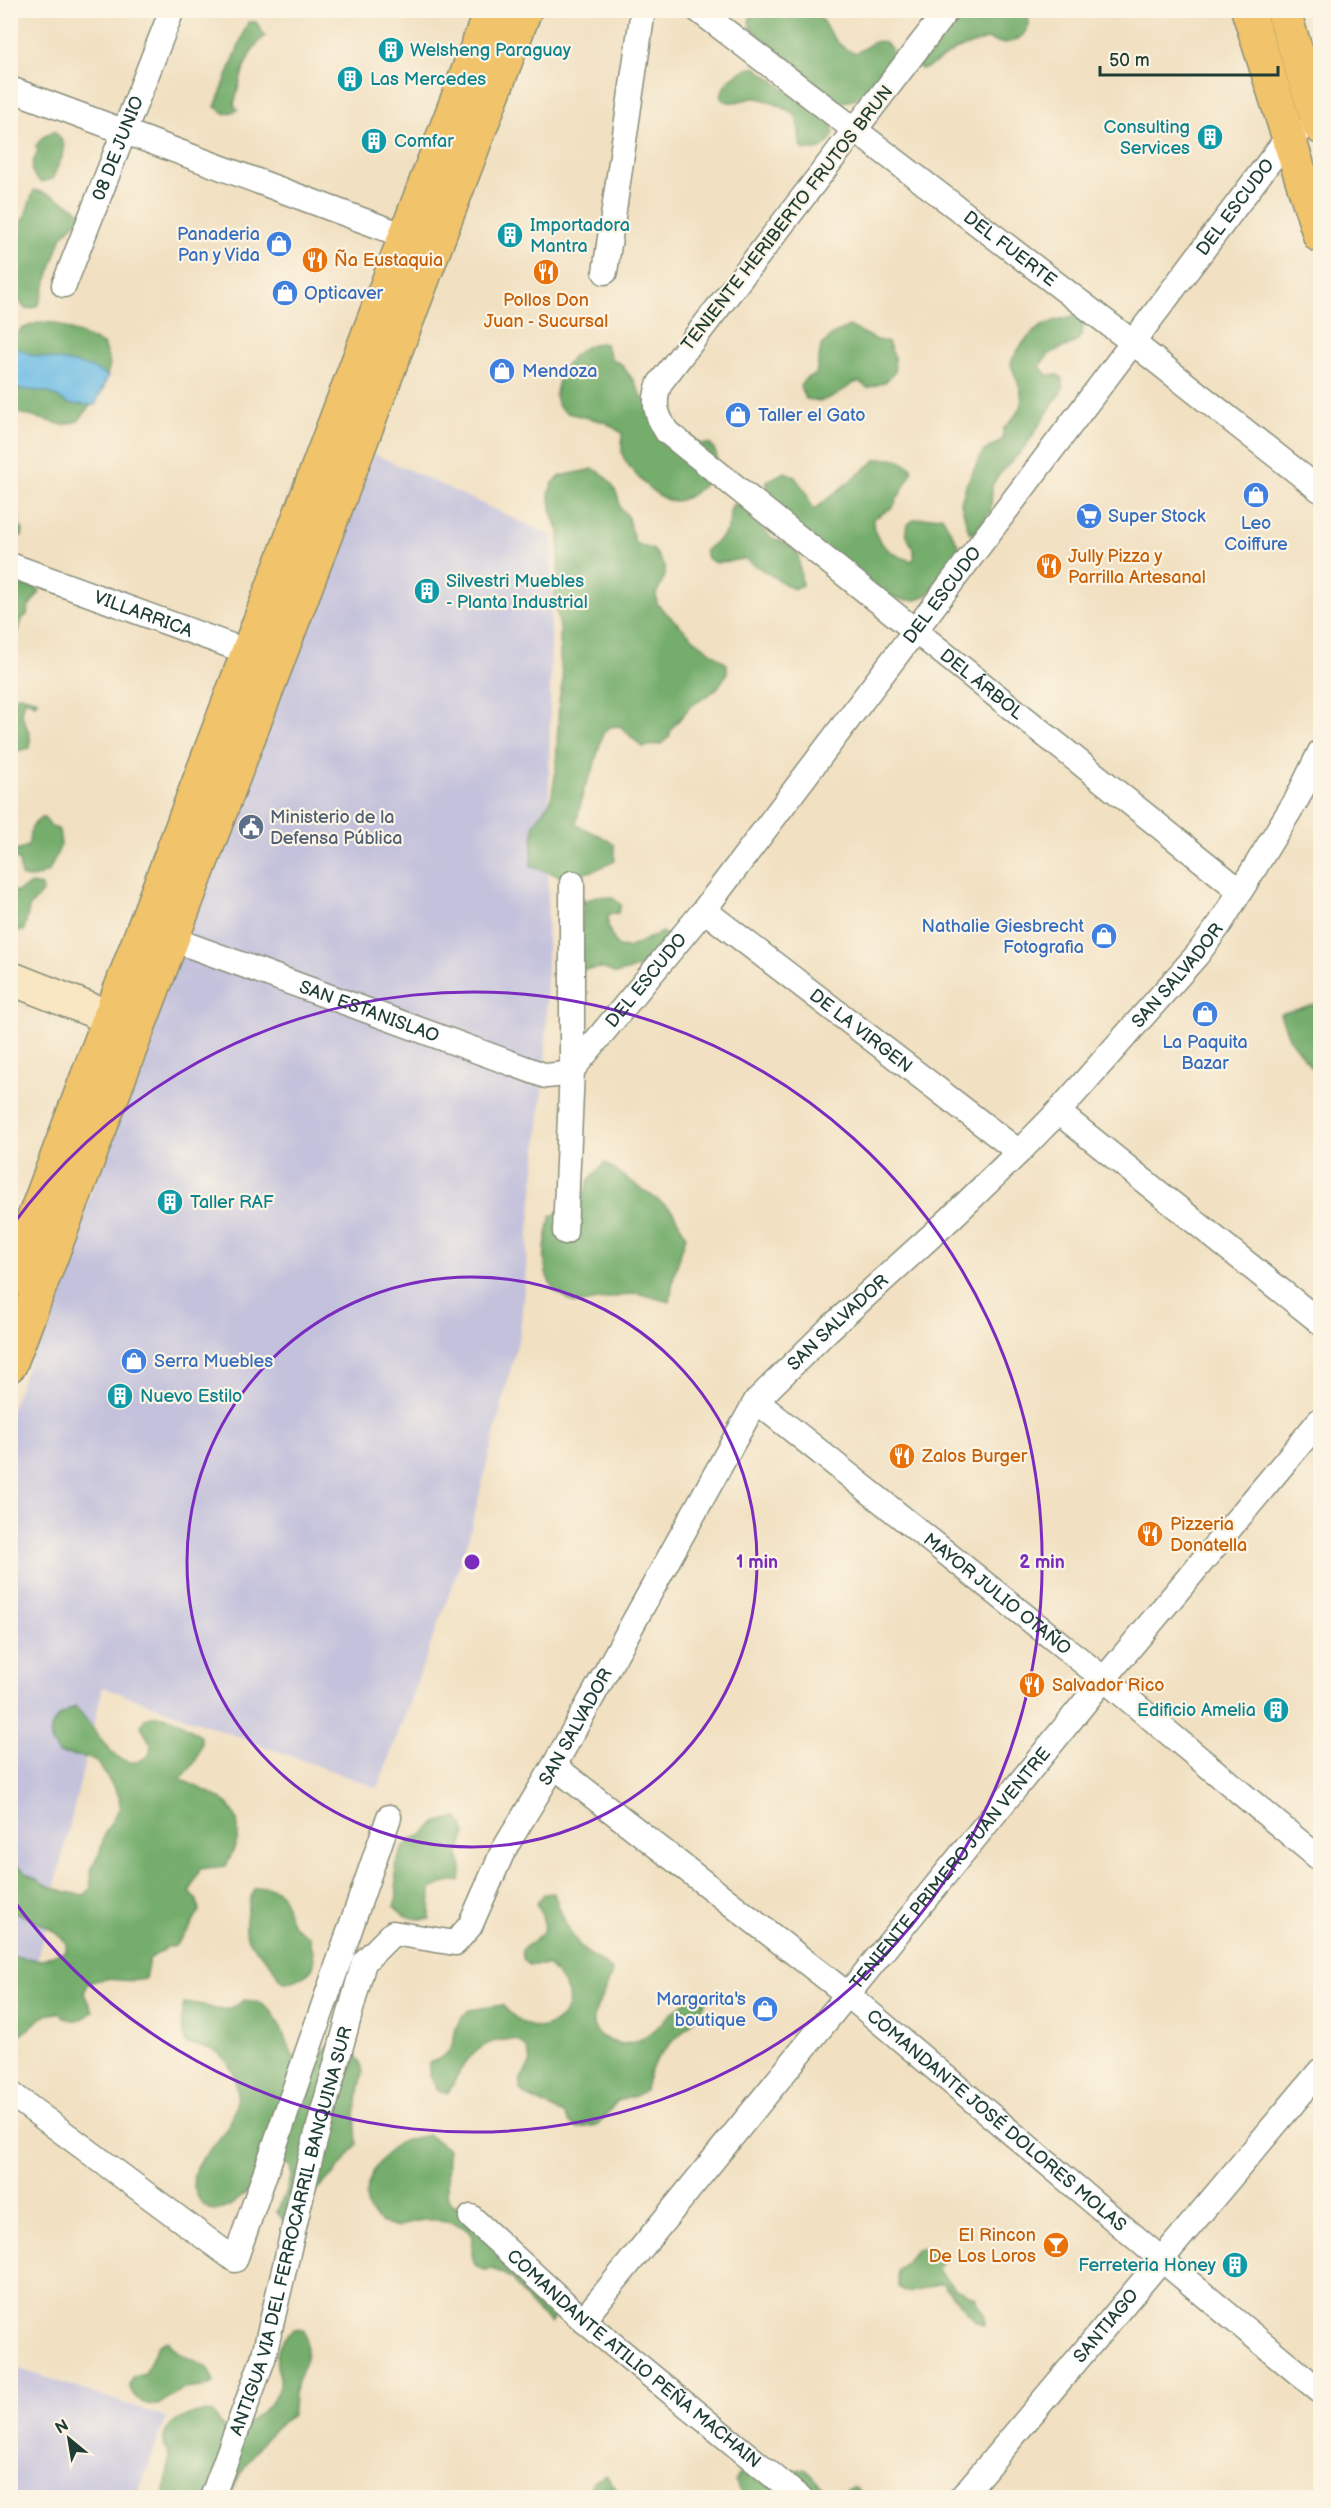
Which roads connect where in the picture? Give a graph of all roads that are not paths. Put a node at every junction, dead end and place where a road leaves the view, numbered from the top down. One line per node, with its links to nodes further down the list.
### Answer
1 (172, 10): 12 (street, 08 DE JUNIO)
2 (491, 10): 15 (main road)
3 (525, 10): 15 (main road)
4 (643, 10): 16 (street)
5 (698, 10): 11 (street, DEL FUERTE)
6 (947, 10): 11 (street, TENIENTE HERIBERTO FRUTOS BRUN)
7 (1248, 10): 13 (main road)
8 (1283, 10): 10 (main road)
9 (10, 88): 12 (street)
10 (1319, 124): 13 (street, DEL ESCUDO)
11 (855, 130): 18 (street, DEL FUERTE); 19 (street, TENIENTE HERIBERTO FRUTOS BRUN)
12 (124, 132): 15 (street); 17 (street, 08 DE JUNIO)
13 (1288, 136): 14 (main road); 18 (street, DEL ESCUDO)
14 (1320, 236)
15 (421, 242): 23 (main road)
16 (606, 272)
17 (64, 285)
18 (1131, 341): 20 (street, DEL FUERTE); 22 (street, DEL ESCUDO)
19 (667, 432): 22 (street, DEL ÁRBOL)
20 (1320, 490)
21 (10, 566): 23 (street, VILLARRICA)
22 (914, 631): 26 (street, DEL ÁRBOL); 27 (street, DEL ESCUDO)
23 (263, 658): 28 (main road); 30 (main road)
24 (1320, 752): 26 (street, SAN SALVADOR)
25 (572, 883): 31 (street)
26 (1239, 890): 32 (street, SAN SALVADOR)
27 (704, 910): 31 (street, DEL ESCUDO); 33 (street, DE LA VIRGEN)
28 (172, 939): 30 (main road); 31 (street, SAN ESTANISLAO)
29 (10, 978): 30 (main road)
30 (124, 1023): 35 (main road); 37 (main road)
31 (569, 1072): 34 (street)
32 (1058, 1112): 33 (street, SAN SALVADOR); 36 (street)
33 (1019, 1152): 38 (street, SAN SALVADOR)
34 (565, 1232)
35 (10, 1281)
36 (1320, 1322)
37 (10, 1365)
38 (756, 1401): 40 (street, MAYOR JULIO OTAÑO); 41 (street, SAN SALVADOR)
39 (1320, 1420): 40 (street, TENIENTE PRIMERO JUAN VENTRE)
40 (1104, 1679): 43 (street, MAYOR JULIO OTAÑO); 45 (street, TENIENTE PRIMERO JUAN VENTRE)
41 (554, 1766): 44 (street, SAN SALVADOR); 45 (street, COMANDANTE JOSÉ DOLORES MOLAS)
42 (389, 1817): 47 (street)
43 (1320, 1859)
44 (364, 1962): 52 (street, ANTIGUA VIA DEL FERROCARRIL BANQUINA SUR)
45 (847, 1994): 49 (street, COMANDANTE JOSÉ DOLORES MOLAS); 50 (street, TENIENTE PRIMERO JUAN VENTRE)
46 (1320, 2071): 49 (street, SANTIAGO)
47 (10, 2093)
48 (471, 2217): 50 (street, COMANDANTE ATILIO PEÑA MACHAIN)
49 (1161, 2259): 51 (street, COMANDANTE JOSÉ DOLORES MOLAS); 54 (street, SANTIAGO)
50 (583, 2320): 53 (street, COMANDANTE ATILIO PEÑA MACHAIN)
51 (1320, 2391)
52 (212, 2498)
53 (800, 2498)
54 (961, 2498)

